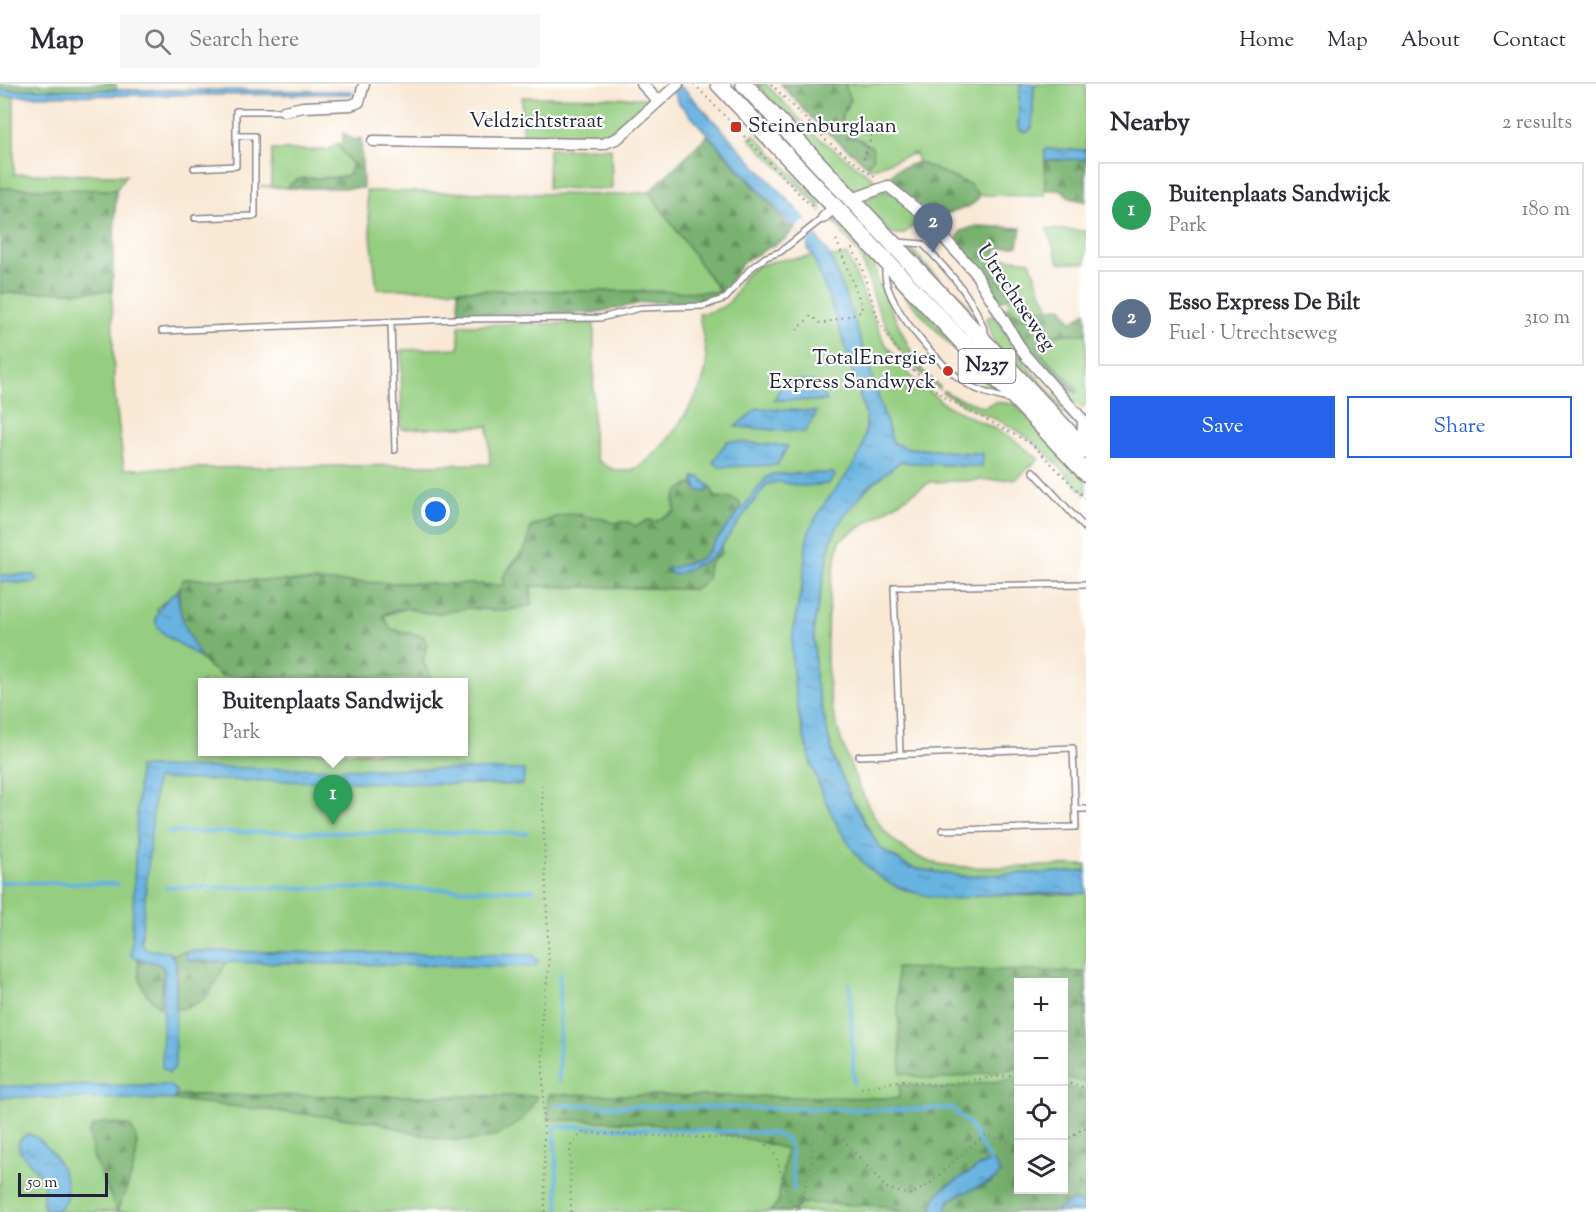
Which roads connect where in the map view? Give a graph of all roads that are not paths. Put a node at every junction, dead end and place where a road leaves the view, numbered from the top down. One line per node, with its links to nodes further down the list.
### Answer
1 (364, 84): 7 (street)
2 (642, 84): 6 (street)
3 (719, 84): 12 (main road, N237)
4 (744, 84): 11 (main road, Utrechtseweg / N237)
5 (674, 88): 6 (street, Veldzichtstraat)
6 (658, 101): 9 (street, Veldzichtstraat)
7 (284, 111): 8 (lane)
8 (236, 136): 10 (lane); 13 (lane)
9 (373, 141)
10 (194, 168)
11 (852, 200): 19 (main road, Utrechtseweg / N237); 19 (street, Utrechtseweg)
12 (829, 212): 14 (main road, N237); 15 (lane)
13 (195, 218)
14 (887, 260): 17 (main road, N237); 17 (lane)
15 (391, 323): 16 (lane); 18 (lane)
16 (162, 331)
17 (1020, 402): 21 (main road, N237)
18 (395, 450)
19 (1084, 450)
20 (1034, 471): 22 (lane)
21 (1086, 472)
22 (1086, 529)
23 (1086, 584): 24 (lane)
24 (900, 752): 25 (lane); 26 (lane)
25 (859, 756)
26 (1075, 809): 27 (lane); 28 (lane)
27 (1086, 809)
28 (942, 830)

